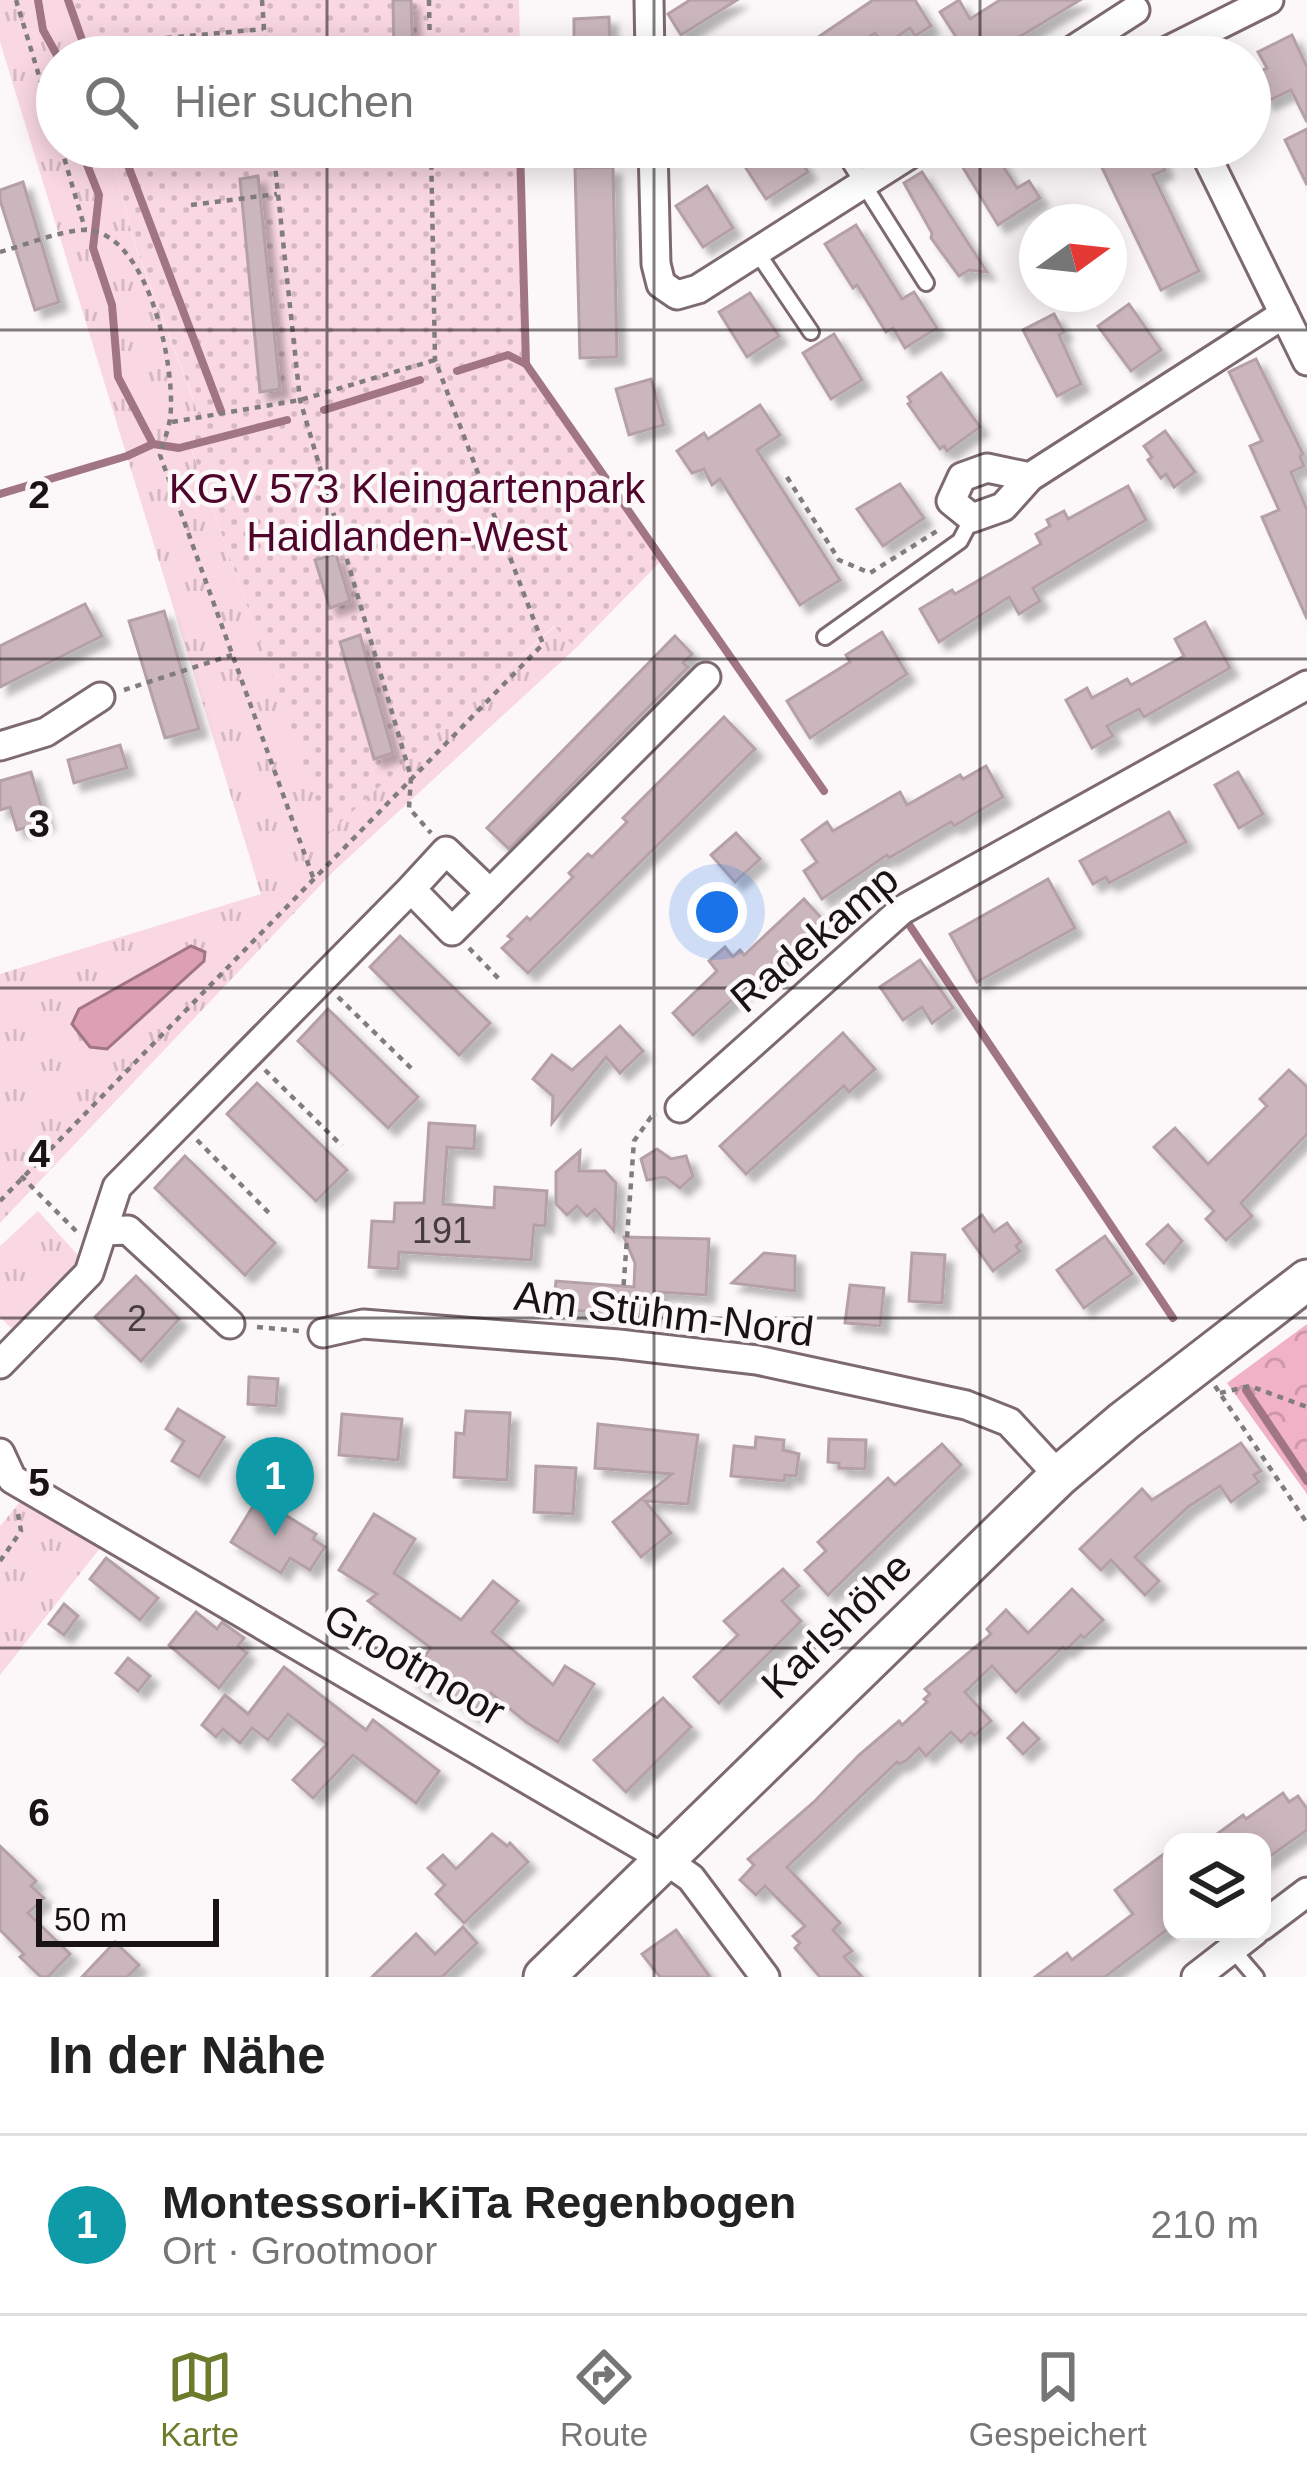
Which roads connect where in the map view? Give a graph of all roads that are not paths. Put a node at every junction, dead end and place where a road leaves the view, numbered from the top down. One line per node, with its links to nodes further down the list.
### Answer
1 (649, 0): 4 (street)
2 (1269, 0): 7 (street)
3 (1132, 5): 5 (street); 6 (street)
4 (650, 36)
5 (1090, 36)
6 (1147, 36)
7 (1198, 36)
8 (654, 168): 13 (street)
9 (853, 168): 12 (lane)
10 (888, 168): 12 (street)
11 (1212, 168): 15 (street)
12 (863, 184): 13 (street); 14 (lane)
13 (757, 252): 16 (lane)
14 (926, 283)
15 (1284, 314): 17 (street); 18 (street)
16 (811, 332)
17 (1307, 361)
18 (1030, 477): 19 (street); 19 (street)
19 (969, 515): 20 (lane)
20 (825, 637)
21 (706, 677): 26 (street)
22 (1307, 686): 27 (street, Radekamp)
23 (100, 697): 24 (street)
24 (0, 746)
25 (411, 889): 26 (street); 26 (street); 28 (street)
26 (490, 893)
27 (680, 1108)
28 (103, 1231): 30 (street); 32 (street)
29 (1307, 1280): 34 (main road, Karlshöhe)
30 (230, 1324)
31 (323, 1333): 34 (street, Am Stühm-Nord)
32 (0, 1364)
33 (0, 1453): 35 (street)
34 (1059, 1476): 36 (main road, Karlshöhe)
35 (6, 1487): 36 (street, Grootmoor)
36 (664, 1859): 40 (main road, Karlshöhe); 41 (street, Grootmoor)
37 (1307, 1892): 38 (street)
38 (1271, 1919)
39 (1243, 1941): 42 (street); 43 (lane)
40 (544, 1977)
41 (765, 1977)
42 (1196, 1977)
43 (1256, 1977)

